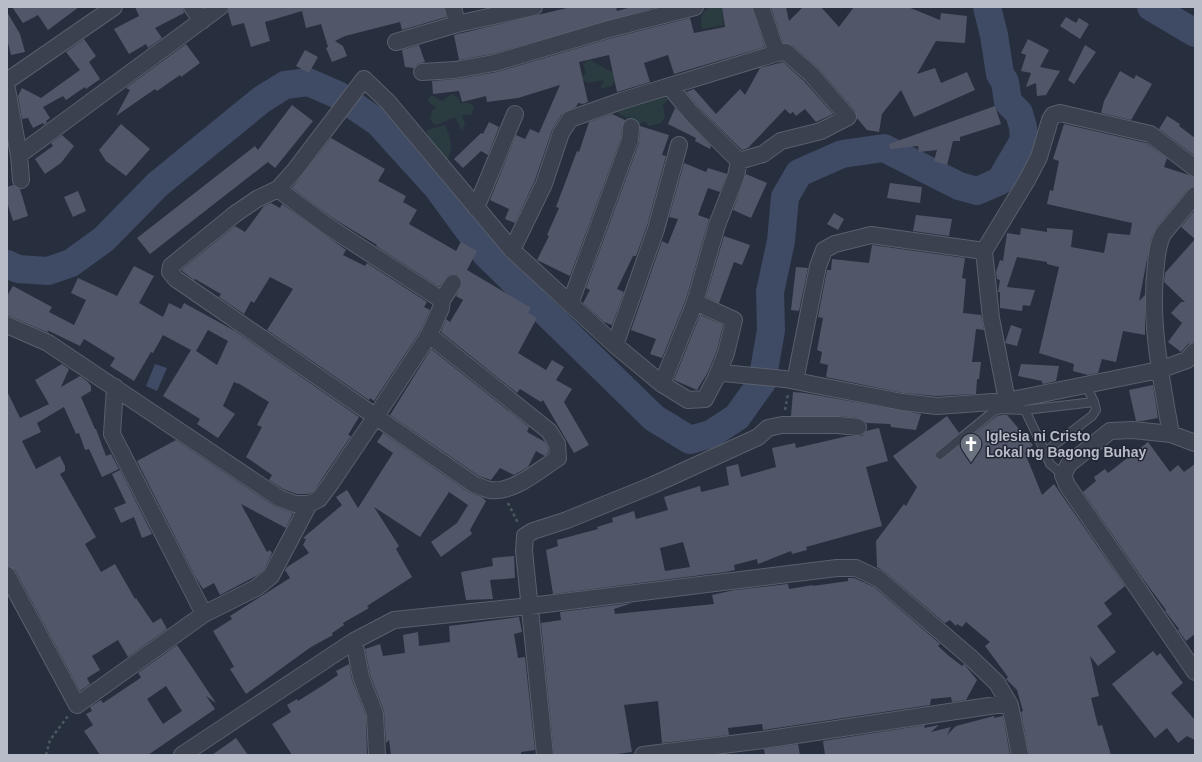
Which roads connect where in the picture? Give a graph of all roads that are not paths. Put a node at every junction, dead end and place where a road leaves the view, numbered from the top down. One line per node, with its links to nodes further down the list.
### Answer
1 (114, 7): 13 (street)
2 (192, 7): 8 (street)
3 (220, 7): 8 (street)
4 (453, 7): 9 (street)
5 (534, 7): 9 (street)
6 (695, 7): 12 (street)
7 (761, 7): 11 (street)
8 (202, 21): 19 (street)
9 (457, 24): 10 (street)
10 (396, 42)
11 (777, 53): 14 (street); 20 (street)
12 (422, 72)
13 (7, 81)
14 (670, 87): 20 (street); 26 (street)
15 (7, 89): 19 (street)
16 (515, 114): 25 (street)
17 (632, 127): 31 (street)
18 (679, 145): 34 (street)
19 (19, 155): 22 (street)
20 (740, 161): 30 (street)
21 (1195, 168): 27 (street)
22 (21, 180)
23 (278, 189): 25 (street); 29 (street); 45 (street)
24 (1195, 195): 36 (street)
25 (476, 208): 26 (street)
26 (512, 250): 31 (street)
27 (984, 250): 38 (street); 43 (street)
28 (453, 283): 29 (street)
29 (442, 300): 33 (street)
30 (695, 302): 37 (street); 39 (street)
31 (570, 304): 34 (street)
32 (7, 325): 41 (street)
33 (429, 335): 45 (street); 45 (street)
34 (615, 346): 39 (street)
35 (1195, 351): 36 (street)
36 (1159, 370): 40 (street); 47 (street)
37 (720, 374): 38 (street); 39 (street)
38 (790, 380): 43 (street)
39 (662, 384)
40 (1086, 385): 42 (lane); 43 (street)
41 (115, 387): 52 (street); 55 (street)
42 (1094, 402): 44 (lane); 49 (lane)
43 (1008, 405): 44 (lane); 50 (lane)
44 (1025, 410): 49 (lane)
45 (376, 416): 52 (street)
46 (858, 427): 54 (street)
47 (1171, 434): 48 (street); 51 (street)
48 (1195, 443)
49 (1045, 452): 51 (lane)
50 (940, 455)
51 (1063, 475): 57 (street)
52 (309, 504): 55 (street)
53 (7, 575): 55 (street)
54 (530, 606): 56 (street); 59 (street); 62 (street)
55 (204, 614)
56 (354, 641): 60 (street); 61 (street)
57 (1190, 650): 58 (street)
58 (1195, 672)
59 (1009, 703): 63 (street); 64 (street)
60 (182, 755)
61 (377, 755)
62 (545, 755)
63 (643, 755)
64 (1020, 755)

